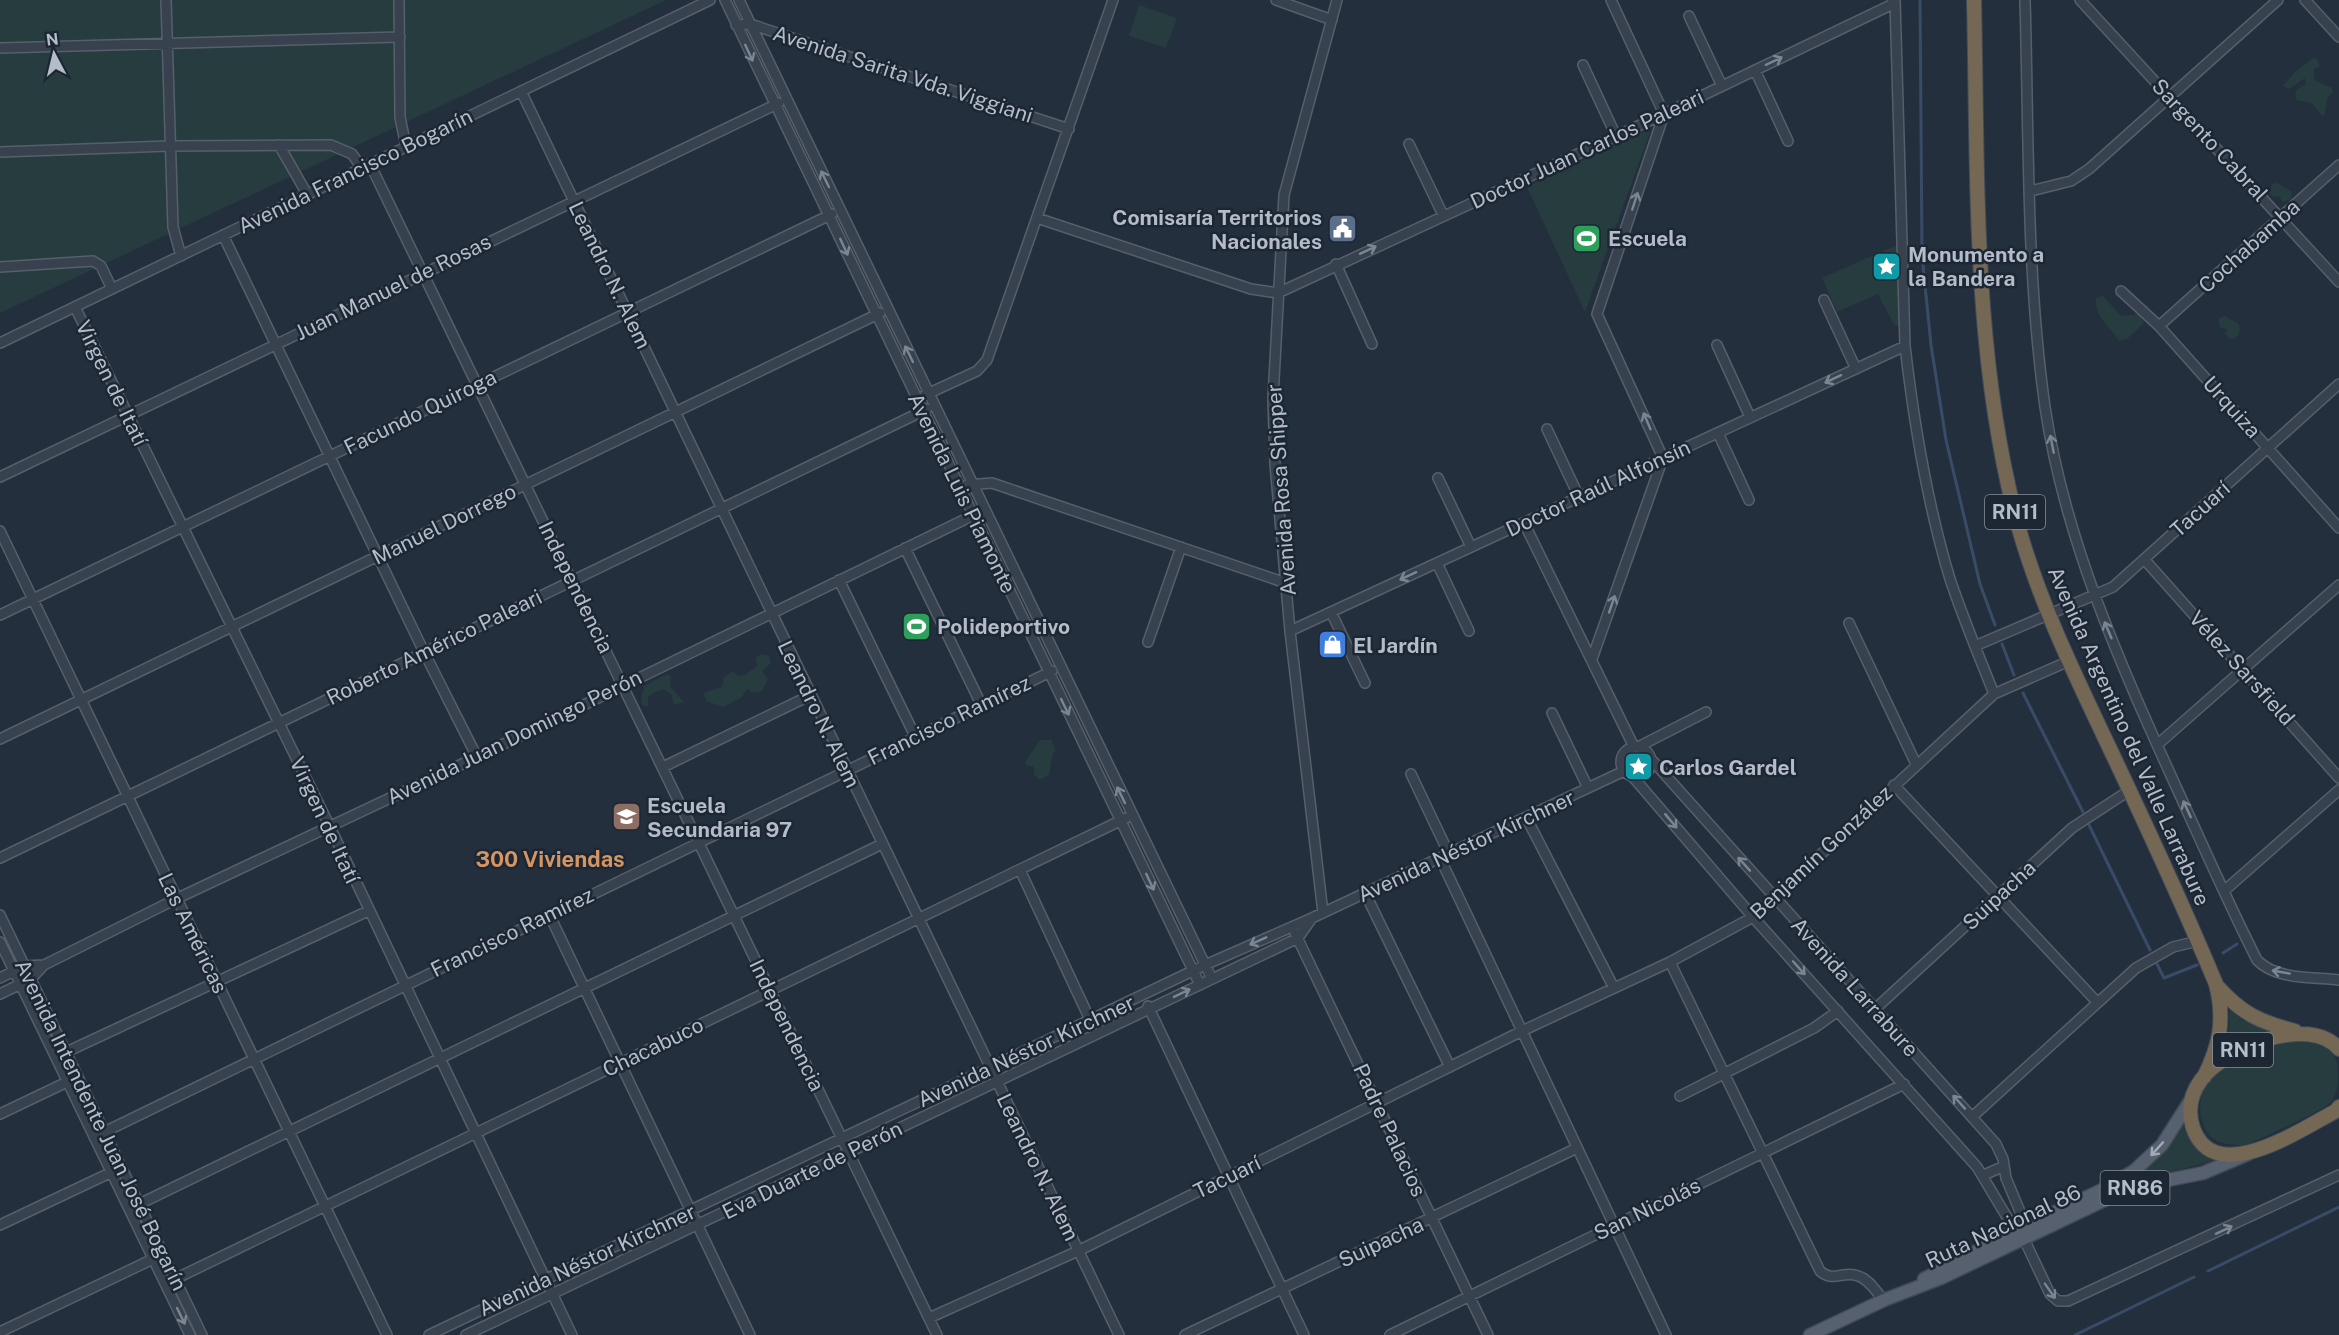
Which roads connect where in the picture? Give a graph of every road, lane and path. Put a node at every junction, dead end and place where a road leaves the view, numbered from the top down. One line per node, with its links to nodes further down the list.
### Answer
1 (166, 0): 22 (street)
2 (399, 0): 20 (street)
3 (710, 0): 27 (street, Avenida Francisco Bogarín)
4 (725, 0): 19 (street, Avenida Luis Piamonte)
5 (739, 0): 18 (street, Avenida Luis Piamonte)
6 (1113, 0): 32 (street)
7 (1276, 0): 17 (street)
8 (1337, 0): 17 (street, Avenida Rosa Shipper)
9 (1611, 0): 31 (street)
10 (1974, 0): 114 (highway, Avenida Argentino del Valle Larrabure / RN11)
11 (2025, 0): 42 (street)
12 (2080, 0): 28 (street, Sargento Cabral)
13 (2278, 0): 28 (street)
14 (2305, 0): 21 (street)
15 (1894, 1): 25 (street, Doctor Juan Carlos Paleari, one-way to 15); 69 (street)
16 (1689, 16): 26 (street)
17 (1332, 20): 58 (street, Avenida Rosa Shipper)
18 (750, 24): 19 (street, Avenida Sarita Vda. Viggiani); 29 (street, Avenida Luis Piamonte); 32 (street, Avenida Sarita Vda. Viggiani)
19 (736, 25): 30 (street, Avenida Luis Piamonte, one-way to 30)
20 (400, 37): 22 (street); 38 (street)
21 (2339, 37)
22 (167, 44): 23 (street); 37 (street)
23 (0, 48)
24 (1583, 65): 33 (street)
25 (1755, 70): 26 (street, Doctor Juan Carlos Paleari); 34 (street)
26 (1722, 86): 31 (street, Doctor Juan Carlos Paleari)
27 (521, 91): 38 (street, Avenida Francisco Bogarín); 44 (street, Leandro N. Alem)
28 (2169, 97): 42 (street); 48 (street, Sargento Cabral)
29 (787, 100): 30 (street, Juan Manuel de Rosas); 45 (street, Avenida Luis Piamonte, one-way to 29)
30 (774, 105): 44 (street, Juan Manuel de Rosas); 47 (street, Avenida Luis Piamonte)
31 (1664, 114): 33 (street, Doctor Juan Carlos Paleari); 84 (street, one-way to 31)
32 (1069, 129): 49 (street)
33 (1616, 136): 46 (street, Doctor Juan Carlos Paleari)
34 (1788, 141)
35 (1409, 144): 46 (street)
36 (279, 145): 37 (street, Independencia); 41 (street, Independencia); 43 (street)
37 (169, 146): 39 (street, Independencia); 51 (street)
38 (406, 147): 41 (street, Avenida Francisco Bogarín)
39 (0, 152)
40 (2339, 165): 48 (street, Cochabamba)
41 (366, 166): 43 (street, Avenida Francisco Bogarín); 54 (street, Independencia)
42 (2031, 191): 109 (street, one-way to 42)
43 (307, 195): 50 (street, Avenida Francisco Bogarín)
44 (574, 200): 54 (street, Juan Manuel de Rosas); 62 (street, Leandro N. Alem)
45 (840, 211): 47 (street, Facundo Quiroga); 61 (street, Avenida Luis Piamonte)
46 (1443, 215): 52 (street, Doctor Juan Carlos Paleari, one-way to 46)
47 (829, 216): 62 (street, Facundo Quiroga); 63 (street, Avenida Luis Piamonte, one-way to 63)
48 (2281, 217): 55 (street, Sargento Cabral); 64 (street, Cochabamba)
49 (1037, 218): 58 (street); 73 (street)
50 (223, 235): 51 (street, Avenida Francisco Bogarín); 66 (street)
51 (181, 256): 56 (street, Avenida Francisco Bogarín)
52 (1336, 264): 58 (street, Doctor Juan Carlos Paleari); 67 (street)
53 (0, 267): 56 (street)
54 (423, 273): 66 (street, Juan Manuel de Rosas); 72 (street, Independencia)
55 (2339, 282)
56 (112, 289): 60 (street, Avenida Francisco Bogarín)
57 (2121, 291): 64 (street, Urquiza)
58 (1278, 293): 107 (street, Avenida Rosa Shipper)
59 (1824, 300): 70 (street)
60 (75, 307): 65 (street, Avenida Francisco Bogarín); 78 (street, Virgen de Itatí)
61 (888, 310): 63 (street, Manuel Dorrego); 73 (street, Avenida Luis Piamonte, one-way to 61)
62 (628, 312): 72 (street, Facundo Quiroga); 76 (street, Leandro N. Alem)
63 (876, 315): 74 (street, Avenida Luis Piamonte); 76 (street, Manuel Dorrego)
64 (2159, 326): 82 (street, Urquiza)
65 (0, 343)
66 (275, 344): 78 (street, Juan Manuel de Rosas); 83 (street)
67 (1372, 344)
68 (1717, 345): 79 (street)
69 (1905, 346): 70 (street, Doctor Raúl Alfonsín); 120 (street)
70 (1856, 369): 79 (street, Doctor Raúl Alfonsín, one-way to 79)
71 (2339, 384): 82 (street, Tacuarí)
72 (477, 385): 83 (street, Facundo Quiroga); 88 (street, Independencia)
73 (928, 394): 74 (street); 75 (street, Avenida Luis Piamonte)
74 (917, 399): 77 (street, Avenida Luis Piamonte)
75 (934, 405): 77 (street, Roberto Américo Paleari); 87 (street, Avenida Luis Piamonte)
76 (676, 412): 88 (street, Manuel Dorrego); 92 (street, Leandro N. Alem)
77 (923, 412): 89 (street, Avenida Luis Piamonte); 92 (street, Roberto Américo Paleari)
78 (128, 415): 85 (street, Juan Manuel de Rosas); 96 (street, Virgen de Itatí)
79 (1750, 417): 81 (street, Doctor Raúl Alfonsín)
80 (1547, 429): 90 (street)
81 (1718, 433): 84 (street, Doctor Raúl Alfonsín); 91 (street)
82 (2268, 447): 97 (street, Urquiza); 103 (street, Tacuarí)
83 (329, 456): 96 (street, Facundo Quiroga); 102 (street)
84 (1663, 458): 90 (street, Doctor Raúl Alfonsín); 122 (street, one-way to 84)
85 (0, 477)
86 (1438, 478): 100 (street)
87 (972, 484): 89 (street); 93 (street, Avenida Luis Piamonte); 99 (street)
88 (526, 485): 102 (street, Manuel Dorrego); 105 (street, Independencia)
89 (959, 487): 94 (street, Avenida Luis Piamonte)
90 (1579, 497): 95 (street, Doctor Raúl Alfonsín)
91 (1749, 500)
92 (723, 507): 105 (street, Roberto Américo Paleari); 111 (street, Leandro N. Alem)
93 (984, 510): 94 (street, Avenida Juan Domingo Perón); 124 (street, Avenida Luis Piamonte)
94 (972, 515): 101 (street, Avenida Juan Domingo Perón); 126 (street, Avenida Luis Piamonte)
95 (1524, 523): 100 (street, Doctor Raúl Alfonsín); 122 (street)
96 (183, 527): 110 (street, Facundo Quiroga); 116 (street, Virgen de Itatí)
97 (2339, 528)
98 (0, 531): 110 (street, Las Américas)
99 (1181, 547): 107 (street); 119 (street)
100 (1471, 547): 104 (street, Doctor Raúl Alfonsín)
101 (905, 548): 106 (street, Avenida Juan Domingo Perón); 132 (street)
102 (378, 557): 116 (street, Manuel Dorrego); 121 (street)
103 (2144, 559): 109 (street, Tacuarí); 125 (street, Vélez Sarsfield)
104 (1437, 563): 112 (street, Doctor Raúl Alfonsín, one-way to 112); 118 (street)
105 (573, 580): 121 (street, Roberto Américo Paleari); 128 (street, Independencia)
106 (839, 580): 111 (street, Avenida Juan Domingo Perón); 136 (street)
107 (1286, 583): 117 (street, Avenida Rosa Shipper)
108 (2339, 585): 125 (street)
109 (2094, 597): 114 (street, Tacuarí); 138 (street, one-way to 109)
110 (33, 599): 113 (street, Facundo Quiroga); 131 (street, Las Américas)
111 (771, 612): 128 (street, Avenida Juan Domingo Perón); 130 (street, Leandro N. Alem)
112 (1331, 612): 117 (street, Doctor Raúl Alfonsín); 127 (street)
113 (0, 615)
114 (2049, 616): 120 (street, Tacuarí); 123 (highway, Avenida Argentino del Valle Larrabure / RN11)
115 (1849, 622): 142 (street)
116 (232, 627): 131 (street, Manuel Dorrego); 135 (street, Virgen de Itatí)
117 (1290, 631): 169 (street, Avenida Rosa Shipper)
118 (1469, 631)
119 (1148, 642)
120 (1975, 646): 129 (street)
121 (424, 652): 135 (street, Roberto Américo Paleari); 140 (street)
122 (1592, 659): 139 (street)
123 (2069, 661): 129 (street, Benjamín González); 151 (highway, Avenida Argentino del Valle Larrabure / RN11)
124 (1060, 668): 126 (street, Francisco Ramírez); 154 (street, Avenida Luis Piamonte, one-way to 124)
125 (2244, 670): 138 (street); 148 (street, Vélez Sarsfield)
126 (1048, 672): 132 (street, Francisco Ramírez); 156 (street, Avenida Luis Piamonte, one-way to 156)
127 (1365, 683)
128 (623, 684): 140 (street, Avenida Juan Domingo Perón); 143 (street, Independencia)
129 (1994, 694): 142 (street, Benjamín González)
130 (811, 695): 143 (street); 144 (street, Leandro N. Alem)
131 (82, 700): 137 (street, Manuel Dorrego); 153 (street, Las Américas)
132 (981, 704): 136 (street, Francisco Ramírez)
133 (1706, 712): 139 (street)
134 (1552, 713): 150 (street)
135 (279, 723): 153 (street, Roberto Américo Paleari); 157 (street, Virgen de Itatí)
136 (915, 736): 144 (street, Francisco Ramírez)
137 (0, 740)
138 (2157, 745): 163 (street, one-way to 138)
139 (1636, 747): 141 (street); 145 (street)
140 (477, 757): 157 (street, Avenida Juan Domingo Perón)
141 (1650, 758): 147 (street); 167 (street, Avenida Larrabure, one-way to 141)
142 (1916, 764): 149 (street, Benjamín González)
143 (663, 767): 158 (street, Independencia)
144 (846, 770): 158 (street, Francisco Ramírez); 159 (street, Leandro N. Alem)
145 (1624, 771): 147 (street); 150 (street, Avenida Néstor Kirchner)
146 (1411, 774): 160 (street)
147 (1634, 777): 173 (street, Avenida Larrabure, one-way to 173)
148 (2339, 778)
149 (1894, 785): 165 (street); 167 (street, Benjamín González)
150 (1587, 788): 155 (street, Avenida Néstor Kirchner)
151 (2130, 790): 165 (street, Suipacha); 178 (highway, Avenida Argentino del Valle Larrabure / RN11)
152 (2339, 790): 163 (street)
153 (129, 795): 161 (street, Roberto Américo Paleari); 166 (street, Las Américas)
154 (1131, 815): 156 (street, Chacabuco); 181 (street, Avenida Luis Piamonte)
155 (1526, 817): 160 (street, Avenida Néstor Kirchner); 196 (street)
156 (1121, 822): 162 (street, Chacabuco); 185 (street, Avenida Luis Piamonte, one-way to 185)
157 (329, 825): 166 (street, Avenida Juan Domingo Perón); 168 (street, Virgen de Itatí)
158 (699, 842): 170 (street, Francisco Ramírez); 172 (street, Independencia)
159 (882, 844): 172 (street); 175 (street, Leandro N. Alem)
160 (1444, 856): 164 (street, Avenida Néstor Kirchner); 205 (street)
161 (0, 858)
162 (1020, 870): 175 (street, Chacabuco); 204 (street)
163 (2224, 891): 189 (street, one-way to 163)
164 (1365, 893): 169 (street, Avenida Néstor Kirchner); 216 (street)
165 (1999, 895): 200 (street); 202 (street, Suipacha)
166 (176, 898): 182 (street, Avenida Juan Domingo Perón); 190 (street, Las Américas)
167 (1774, 898): 173 (street, Benjamín González); 202 (street, Avenida Larrabure)
168 (368, 910): 190 (street); 193 (street, Virgen de Itatí)
169 (1323, 913): 174 (street, Avenida Néstor Kirchner)
170 (549, 914): 193 (street, Francisco Ramírez); 195 (street)
171 (0, 915): 183 (street, Avenida Intendente Juan José Bogarín)
172 (734, 916): 195 (street); 197 (street, Independencia)
173 (1753, 917): 180 (street, Benjamín González); 203 (street, Avenida Larrabure, one-way to 203)
174 (1312, 918): 176 (street, Avenida Néstor Kirchner); 177 (street, Eva Duarte de Perón)
175 (917, 919): 197 (street, Chacabuco); 217 (street, Leandro N. Alem)
176 (1291, 926): 177 (street, Padre Palacios); 181 (street, Avenida Néstor Kirchner, one-way to 181)
177 (1298, 938): 188 (street, Eva Duarte de Perón); 225 (street, Padre Palacios)
178 (2198, 941): 192 (highway, Avenida Argentino del Valle Larrabure / RN11); 200 (street)
179 (0, 942): 184 (street, Avenida Intendente Juan José Bogarín)
180 (1670, 962): 196 (street, Benjamín González); 218 (street)
181 (1205, 964): 185 (street, Avenida Néstor Kirchner); 188 (street, Avenida Luis Piamonte)
182 (44, 965): 183 (street, Avenida Juan Domingo Perón); 187 (street, Avenida Juan Domingo Perón)
183 (24, 966): 184 (street, Avenida Juan Domingo Perón); 187 (street, Avenida Intendente Juan José Bogarín)
184 (14, 971): 186 (street, Avenida Juan Domingo Perón); 191 (street, Avenida Intendente Juan José Bogarín)
185 (1192, 971): 194 (street, Avenida Luis Piamonte); 199 (street, Avenida Néstor Kirchner)
186 (0, 978)
187 (31, 979): 191 (street, Avenida Juan Domingo Perón); 211 (street, Avenida Intendente Juan José Bogarín)
188 (1212, 979): 194 (street, Eva Duarte de Perón)
189 (2339, 980)
190 (217, 981): 211 (street); 213 (street, Las Américas)
191 (20, 984): 198 (street, Avenida Juan Domingo Perón); 212 (street, Avenida Intendente Juan José Bogarín)
192 (2216, 984): 206 (highway, RN11); 219 (highway, RN11)
193 (403, 985): 213 (street, Francisco Ramírez); 214 (street, Virgen de Itatí)
194 (1200, 985): 201 (street, Eva Duarte de Perón, one-way to 194)
195 (586, 987): 214 (street); 215 (street)
196 (1614, 988): 205 (street, Benjamín González)
197 (770, 991): 215 (street, Chacabuco); 233 (street, Independencia)
198 (0, 994)
199 (1143, 995): 201 (street); 204 (street, Avenida Néstor Kirchner)
200 (2097, 1002): 228 (street)
201 (1149, 1009): 207 (street, Eva Duarte de Perón); 242 (street)
202 (1875, 1009): 228 (street, Avenida Larrabure, one-way to 202)
203 (1838, 1011): 218 (street); 222 (street, Avenida Larrabure)
204 (1090, 1020): 207 (street); 217 (street, Avenida Néstor Kirchner)
205 (1521, 1031): 216 (street, Tacuarí); 234 (street)
206 (2303, 1033): 208 (highway, RN11); 219 (highway, RN11)
207 (1097, 1034): 221 (street, Eva Duarte de Perón)
208 (2318, 1036): 209 (highway, RN11); 210 (highway, RN11)
209 (2339, 1038)
210 (2339, 1049)
211 (66, 1052): 212 (street); 230 (street, Avenida Intendente Juan José Bogarín)
212 (56, 1057): 220 (street, Avenida Intendente Juan José Bogarín)
213 (254, 1058): 229 (street, Las Américas); 230 (street, Francisco Ramírez)
214 (438, 1059): 229 (street); 231 (street, Virgen de Itatí)
215 (620, 1062): 231 (street, Chacabuco); 248 (street)
216 (1450, 1067): 225 (street, Tacuarí)
217 (990, 1068): 221 (street, Leandro N. Alem); 233 (street, Avenida Néstor Kirchner)
218 (1726, 1075): 223 (street); 236 (street)
219 (2204, 1077): 224 (highway, RN11)
220 (68, 1082): 227 (street); 232 (street, Avenida Intendente Juan José Bogarín)
221 (997, 1082): 235 (street, Eva Duarte de Perón); 254 (street, Leandro N. Alem)
222 (1904, 1084): 236 (street, San Nicolás); 241 (street, Avenida Larrabure)
223 (1680, 1096)
224 (2190, 1101): 237 (highway); 253 (main road, Ruta Nacional 86 / RN86, one-way to 253)
225 (1377, 1103): 242 (street, Tacuarí); 249 (street, Padre Palacios)
226 (2338, 1109): 237 (highway)
227 (0, 1114)
228 (1972, 1118): 238 (street, Avenida Larrabure)
229 (289, 1131): 245 (street); 246 (street, Las Américas)
230 (104, 1132): 232 (street, Francisco Ramírez); 239 (street, Avenida Intendente Juan José Bogarín)
231 (474, 1133): 246 (street, Chacabuco); 257 (street, Virgen de Itatí)
232 (94, 1137): 240 (street, Avenida Intendente Juan José Bogarín)
233 (843, 1138): 235 (street, Independencia); 248 (street, Avenida Néstor Kirchner)
234 (1577, 1148): 249 (street, Suipacha); 252 (street)
235 (849, 1152): 251 (street, Eva Duarte de Perón); 262 (street, Independencia)
236 (1763, 1152): 252 (street, San Nicolás); 261 (street)
237 (2251, 1153): 253 (main road, Ruta Nacional 86 / RN86)
238 (2004, 1166): 241 (street); 253 (street, Avenida Larrabure)
239 (122, 1168): 240 (street); 245 (street, Avenida Intendente Juan José Bogarín)
240 (111, 1172): 247 (street, Avenida Intendente Juan José Bogarín); 250 (street)
241 (1984, 1175): 253 (street, Avenida Larrabure)
242 (1229, 1176): 254 (street, Tacuarí); 258 (street)
243 (2337, 1176): 244 (street); 253 (street, one-way to 243)
244 (2339, 1187)
245 (139, 1204): 247 (street); 256 (street, Avenida Intendente Juan José Bogarín)
246 (324, 1205): 256 (street, Chacabuco); 266 (street, Las Américas)
247 (129, 1209): 255 (street, Avenida Intendente Juan José Bogarín)
248 (690, 1212): 251 (street); 257 (street, Avenida Néstor Kirchner)
249 (1432, 1218): 258 (street, Suipacha); 260 (street, Padre Palacios)
250 (0, 1225)
251 (696, 1225): 259 (street, Eva Duarte de Perón); 270 (street)
252 (1613, 1225): 260 (street, San Nicolás); 277 (street)
253 (2021, 1232): 261 (main road, Ruta Nacional 86 / RN86)
254 (1078, 1251): 262 (street, Tacuarí); 272 (street, Leandro N. Alem)
255 (153, 1259): 263 (street); 264 (street, Avenida Intendente Juan José Bogarín, one-way to 264)
256 (175, 1278): 265 (street, Avenida Intendente Juan José Bogarín)
257 (545, 1280): 259 (street, Virgen de Itatí); 267 (street, Avenida Néstor Kirchner)
258 (1282, 1289): 273 (street, Suipacha); 274 (street)
259 (552, 1294): 268 (street, Eva Duarte de Perón); 269 (street, Virgen de Itatí)
260 (1470, 1297): 275 (street, San Nicolás); 276 (street, Padre Palacios)
261 (1884, 1300): 278 (main road, Ruta Nacional 86 / RN86)
262 (929, 1318): 271 (street, Independencia)
263 (0, 1332)
264 (190, 1335)
265 (202, 1335)
266 (387, 1335)
267 (429, 1335)
268 (466, 1335)
269 (572, 1335)
270 (750, 1335)
271 (937, 1335)
272 (1119, 1335)
273 (1185, 1335)
274 (1304, 1335)
275 (1390, 1335)
276 (1488, 1335)
277 (1666, 1335)
278 (1810, 1335)

